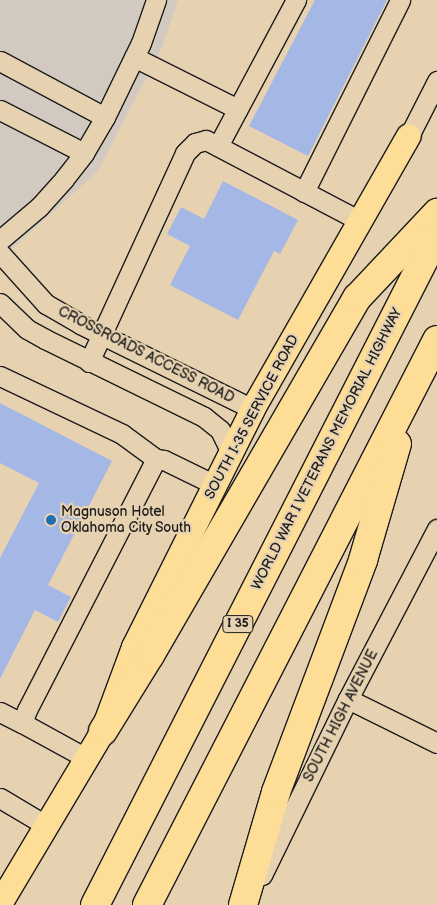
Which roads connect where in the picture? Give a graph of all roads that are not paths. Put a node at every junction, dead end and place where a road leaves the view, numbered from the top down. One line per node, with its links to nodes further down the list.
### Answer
1 (156, 0): 4 (street)
2 (296, 0): 7 (street)
3 (400, 0): 13 (street)
4 (134, 57): 7 (street); 9 (street)
5 (0, 61): 9 (street)
6 (437, 81): 10 (street)
7 (238, 109): 11 (street)
8 (0, 110): 12 (street)
9 (105, 117): 12 (street)
10 (409, 136): 15 (main road, SOUTH I-35 SERVICE ROAD)
11 (218, 146): 13 (street); 20 (street)
12 (84, 154): 17 (street)
13 (304, 192): 15 (street)
14 (437, 213): 33 (highway)
15 (360, 222): 25 (main road, SOUTH I-35 SERVICE ROAD)
16 (437, 234): 39 (highway, WORLD WAR I VETERANS MEMORIAL HIGHWAY / I 35)
17 (0, 240)
18 (0, 254): 20 (street, CROSSROADS ACCESS ROAD)
19 (0, 303): 22 (street)
20 (102, 335): 22 (street); 25 (street, CROSSROADS ACCESS ROAD)
21 (437, 340): 24 (highway)
22 (89, 362): 26 (street)
23 (0, 376): 27 (street)
24 (416, 381): 40 (highway); 41 (highway)
25 (254, 409): 26 (main road, SOUTH I-35 SERVICE ROAD)
26 (231, 453): 28 (main road, SOUTH I-35 SERVICE ROAD)
27 (156, 459): 28 (street); 32 (street)
28 (215, 486): 33 (main road, SOUTH I-35 SERVICE ROAD)
29 (437, 529): 30 (street, SOUTH HIGH AVENUE)
30 (348, 699): 34 (street); 42 (street, SOUTH HIGH AVENUE)
31 (0, 712): 32 (street)
32 (22, 723): 35 (street)
33 (103, 731): 35 (main road, SOUTH I-35 SERVICE ROAD)
34 (437, 744)
35 (86, 758): 37 (main road, SOUTH I-35 SERVICE ROAD)
36 (0, 798): 37 (street)
37 (47, 826): 38 (main road, SOUTH I-35 SERVICE ROAD)
38 (0, 904)
39 (95, 905)
40 (147, 905)
41 (242, 905)
42 (247, 905)

